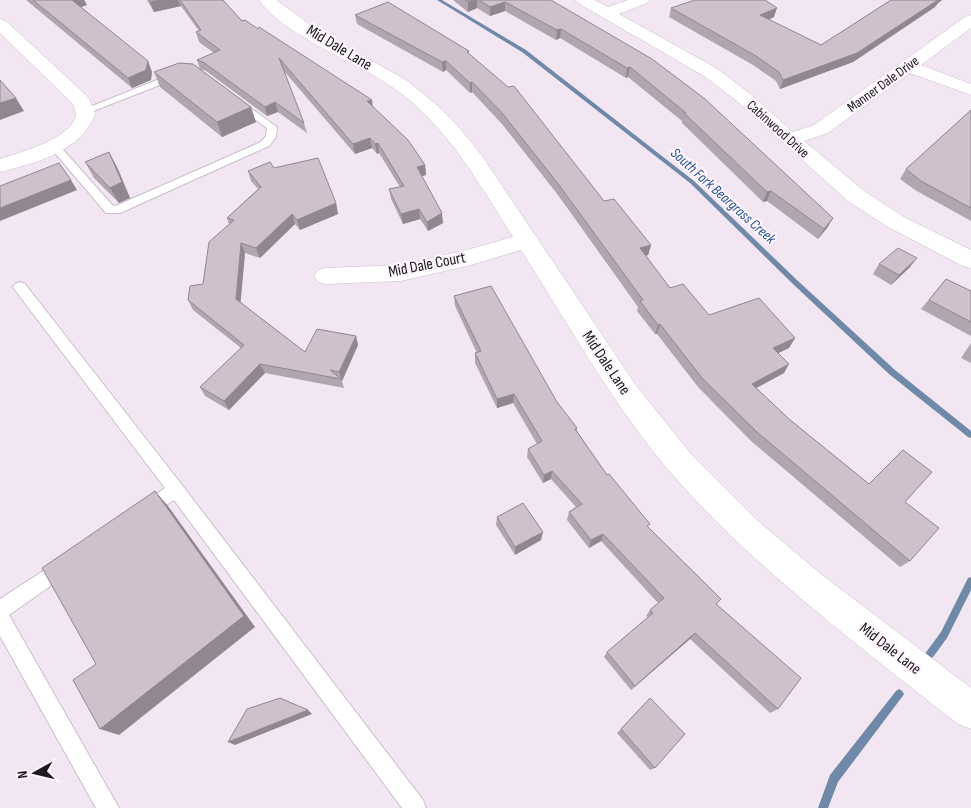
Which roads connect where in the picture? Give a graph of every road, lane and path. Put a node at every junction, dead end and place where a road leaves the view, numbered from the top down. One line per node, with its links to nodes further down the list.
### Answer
1 (267, 0): 15 (street, Mid Dale Lane)
2 (583, 0): 4 (street, Cabinwood Drive)
3 (642, 0): 4 (street)
4 (607, 13): 12 (street, Cabinwood Drive)
5 (971, 20): 7 (street, Manner Dale Drive)
6 (1, 26): 11 (street)
7 (908, 66): 9 (street); 12 (street, Manner Dale Drive)
8 (188, 72): 11 (lane)
9 (971, 90)
10 (226, 92): 13 (lane)
11 (87, 110): 13 (street)
12 (790, 139): 16 (street, Cabinwood Drive)
13 (54, 146): 14 (street)
14 (0, 166)
15 (525, 240): 17 (street, Mid Dale Court); 24 (street, Mid Dale Lane)
16 (971, 260)
17 (326, 276)
18 (20, 286): 19 (lane)
19 (176, 490): 20 (lane); 26 (lane)
20 (136, 517)
21 (72, 561): 22 (lane)
22 (0, 610)
23 (0, 618): 25 (lane)
24 (971, 711)
25 (108, 808)
26 (415, 808)

